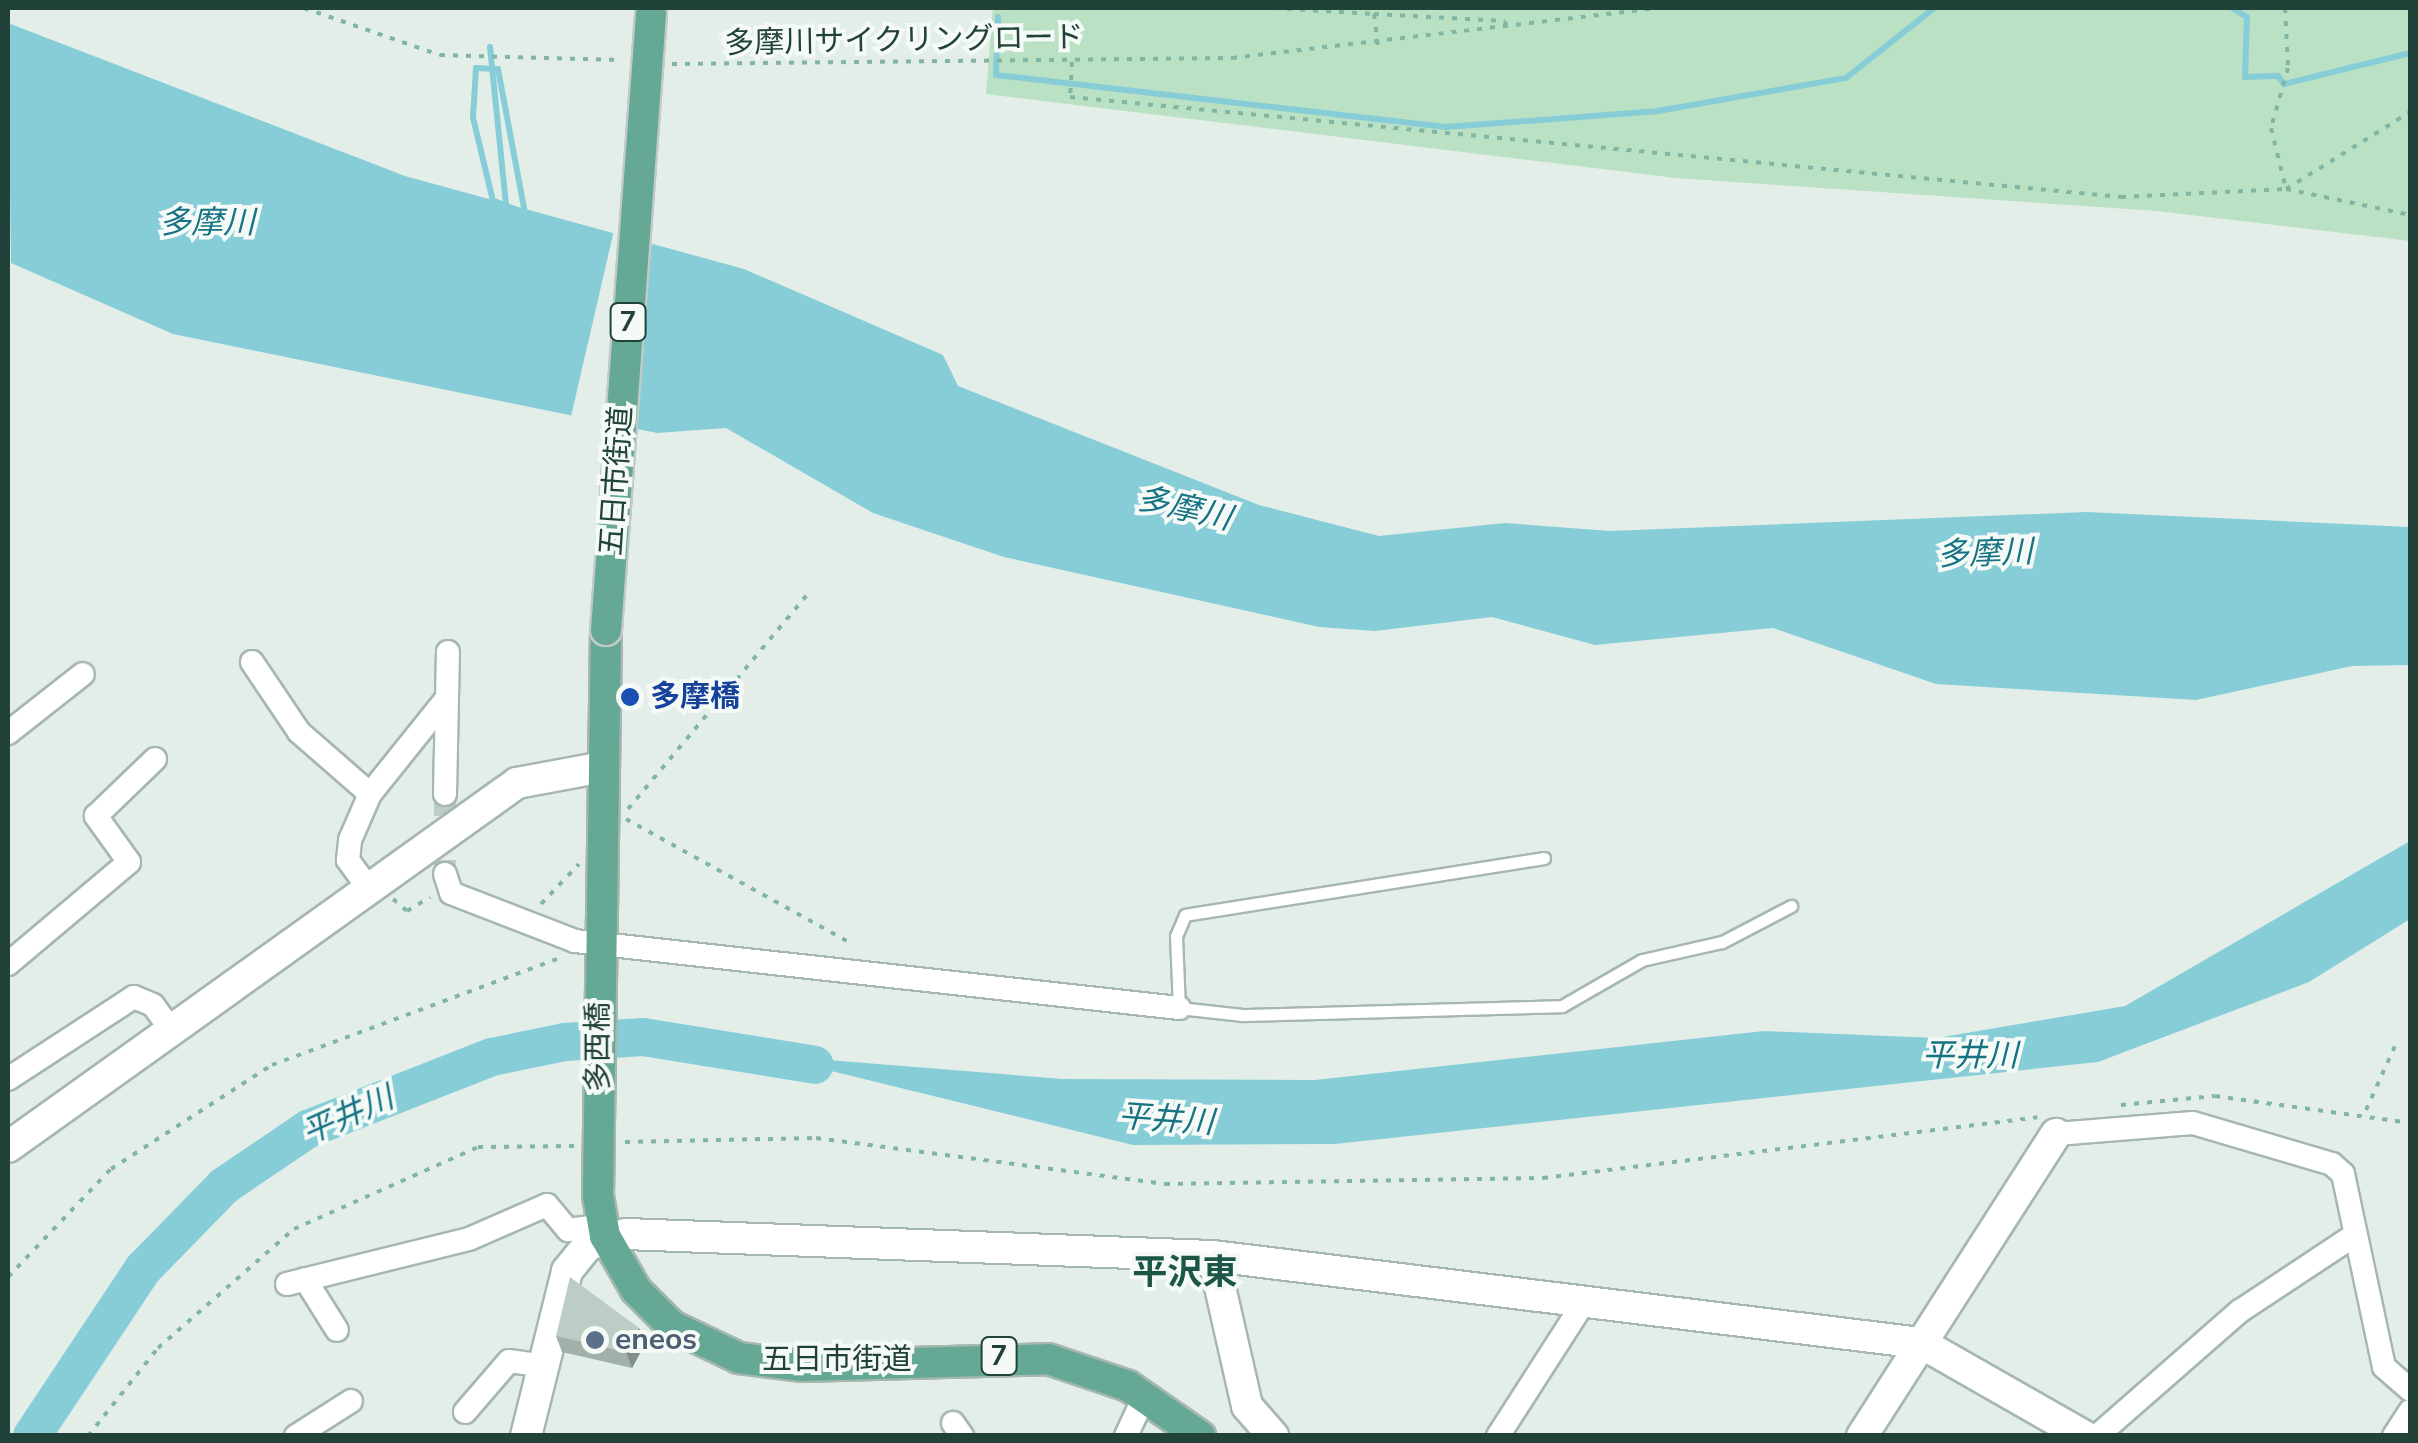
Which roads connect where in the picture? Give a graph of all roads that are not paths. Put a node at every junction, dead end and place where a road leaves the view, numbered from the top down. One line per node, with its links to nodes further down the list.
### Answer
1 (652, 11): 8 (main road, 五日市街道 / 7, bridge)
2 (448, 652): 5 (street)
3 (252, 662): 9 (street)
4 (83, 674): 6 (street)
5 (447, 698): 9 (street); 10 (street)
6 (11, 720)
7 (155, 759): 16 (street)
8 (598, 768): 13 (street); 15 (main road, 五日市街道 / 7)
9 (370, 794): 13 (street)
10 (445, 794)
11 (1544, 858): 17 (lane)
12 (448, 884): 15 (street)
13 (373, 887): 18 (street)
14 (1790, 906): 17 (lane)
15 (598, 950): 17 (street); 21 (main road, 多西橋 / 7)
16 (8, 964)
17 (1179, 1008)
18 (171, 1030): 19 (street); 22 (street)
19 (8, 1079)
20 (2052, 1125): 24 (street); 28 (street)
21 (598, 1142): 23 (main road, 五日市街道 / 7)
22 (8, 1147)
23 (604, 1231): 25 (street); 27 (street); 29 (street); 31 (main road, 五日市街道 / 7)
24 (2355, 1235): 30 (street); 43 (street)
25 (1213, 1256): 26 (street); 35 (street)
26 (1584, 1302): 28 (street); 40 (street)
27 (338, 1330)
28 (1921, 1343): 41 (street); 42 (street)
29 (543, 1366): 34 (street); 37 (street)
30 (2410, 1390)
31 (1144, 1394): 38 (street); 39 (main road, 五日市街道 / 7)
32 (352, 1401): 36 (street)
33 (2410, 1411): 44 (street)
34 (465, 1412)
35 (1264, 1432)
36 (296, 1436)
37 (526, 1436)
38 (1126, 1436)
39 (1200, 1436)
40 (1498, 1436)
41 (1862, 1436)
42 (2084, 1436)
43 (2097, 1436)
44 (2394, 1436)

